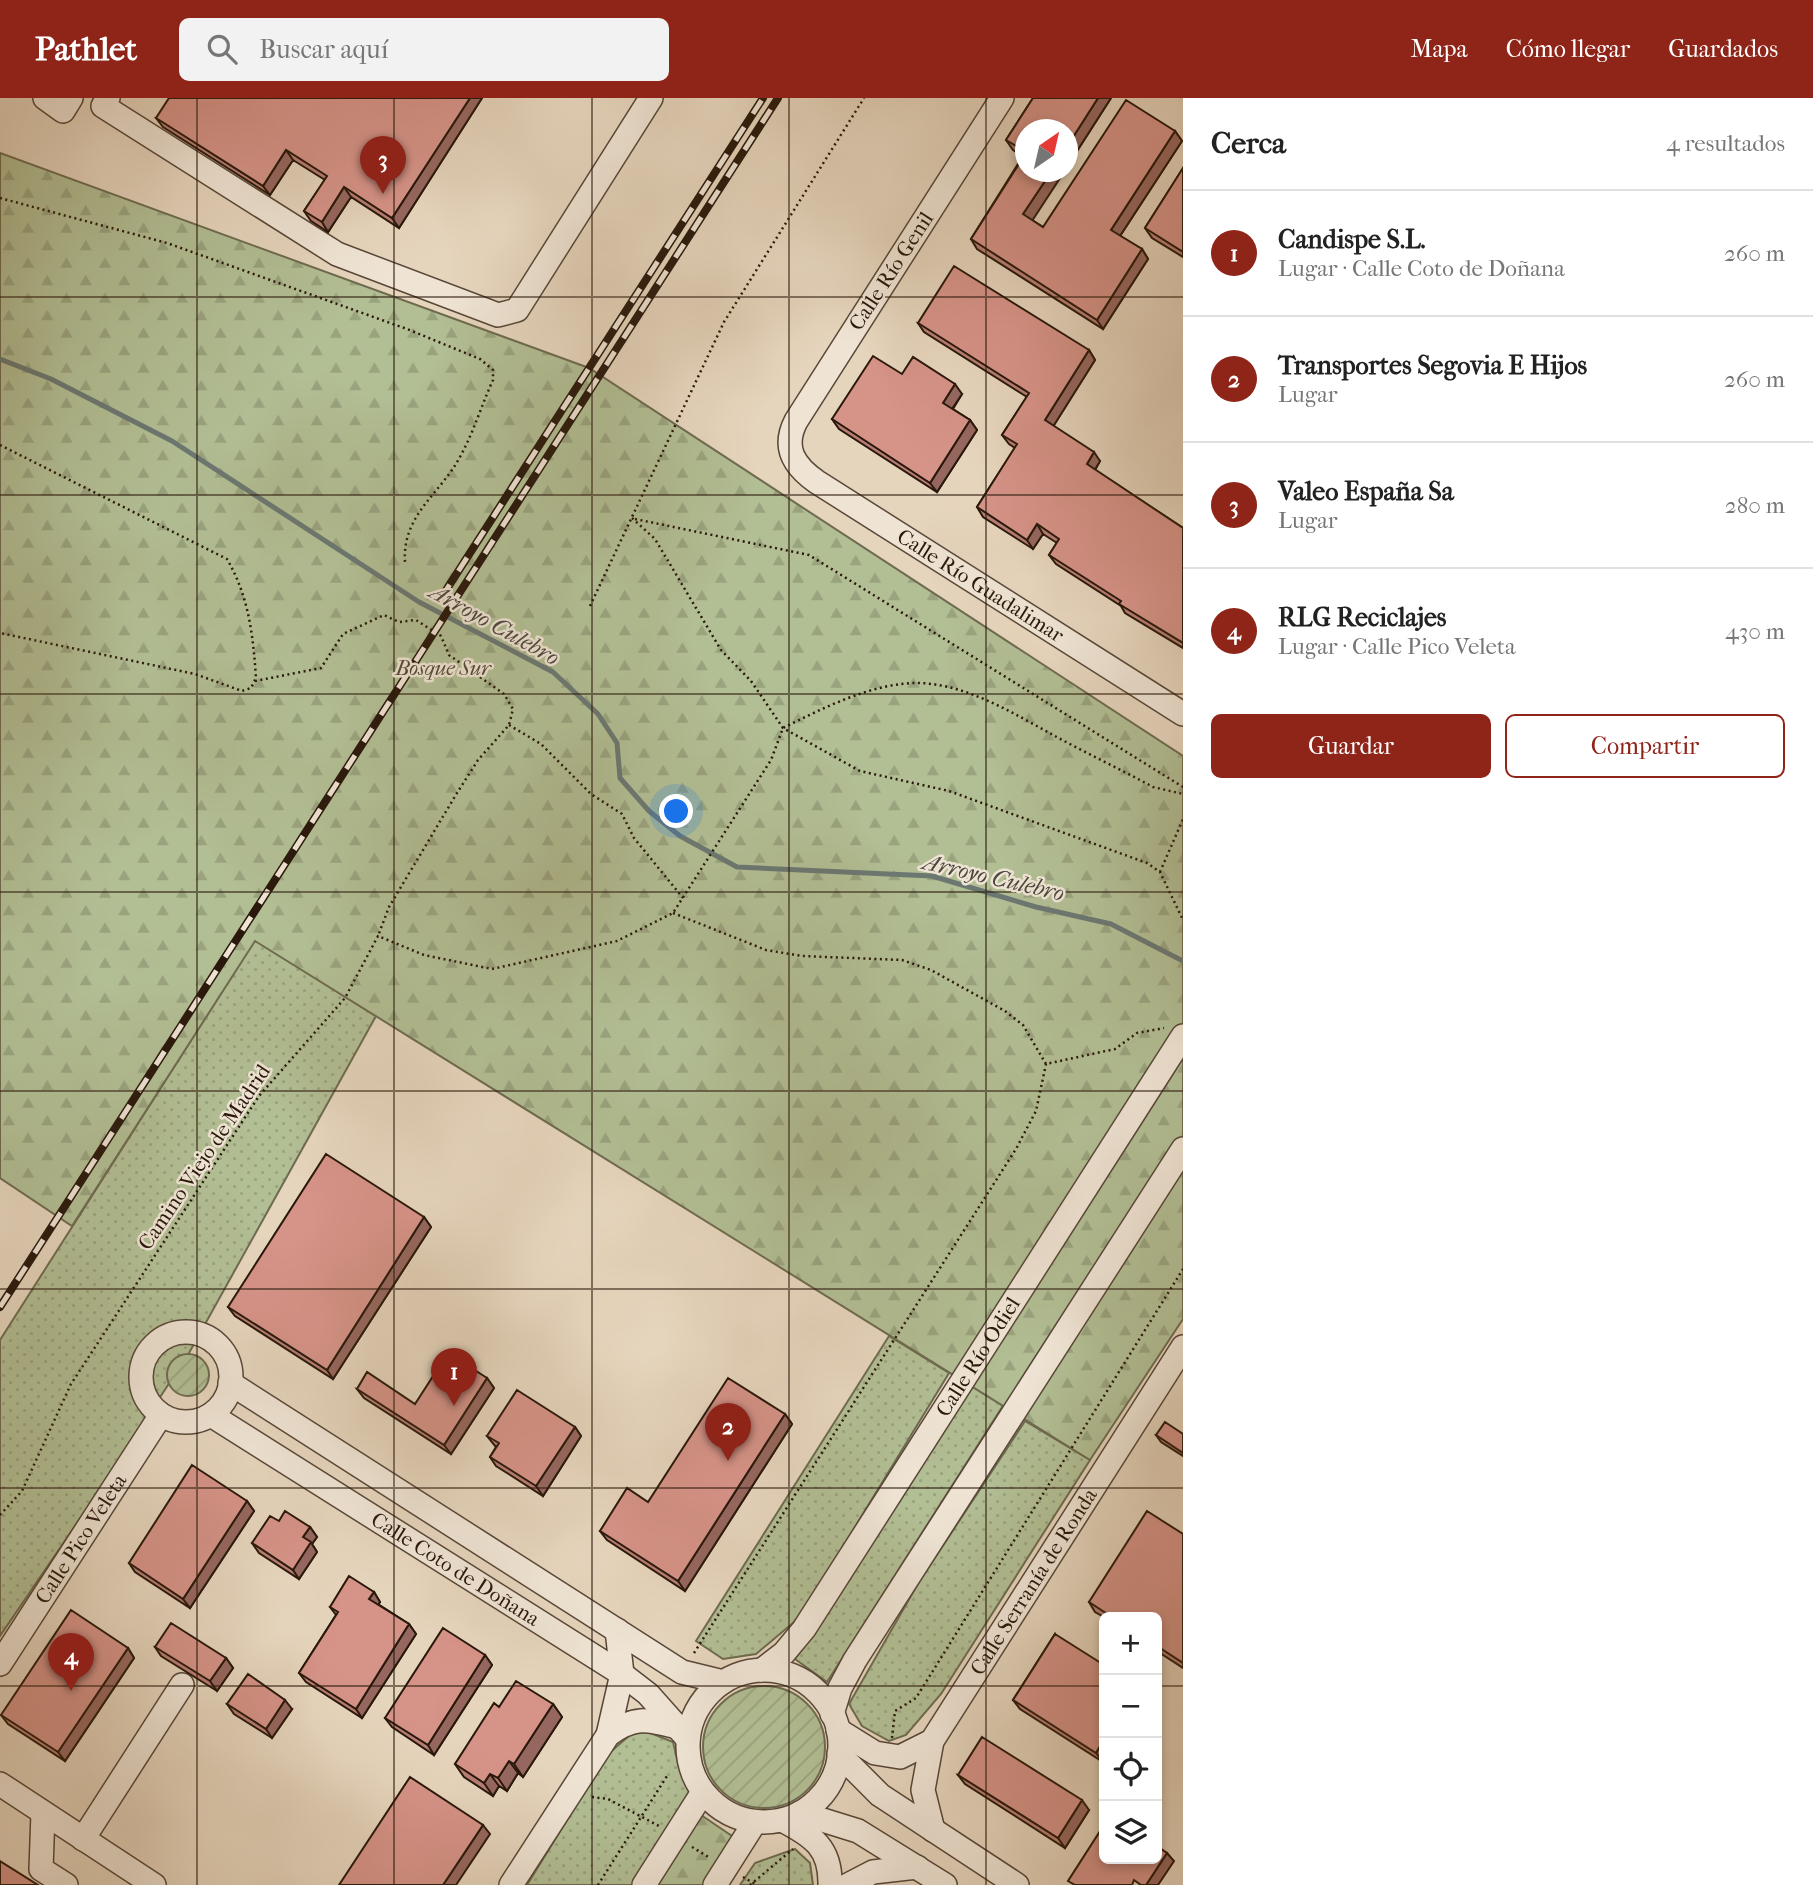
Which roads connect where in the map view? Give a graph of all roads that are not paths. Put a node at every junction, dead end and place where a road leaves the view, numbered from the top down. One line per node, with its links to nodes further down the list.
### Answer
1 (45, 98): 2 (street)
2 (71, 98)
3 (108, 98): 4 (street)
4 (651, 98)
5 (1002, 98): 6 (street, Calle Río Genil)
6 (789, 447): 7 (street, Calle Río Guadalimar)
7 (1183, 714)
8 (1174, 1032): 16 (street, Calle Río Odiel)
9 (1183, 1149): 20 (street)
10 (1183, 1347): 23 (street, Calle Serranía de Ronda)
11 (230, 1383): 12 (street); 13 (street); 14 (street, Calle Coto de Doñana)
12 (161, 1415): 13 (street); 15 (street, Calle Pico Veleta)
13 (211, 1415): 17 (street, Calle Coto de Doñana)
14 (617, 1630): 17 (street); 18 (street, Calle Coto de Doñana)
15 (0, 1664)
16 (762, 1670): 18 (street); 20 (street)
17 (622, 1674): 21 (street, Calle Coto de Doñana); 22 (street)
18 (723, 1682): 21 (street)
19 (181, 1685): 31 (street)
20 (835, 1722): 23 (street); 24 (street)
21 (682, 1733): 22 (street); 26 (street)
22 (608, 1735): 36 (street)
23 (932, 1741): 30 (street, Calle Serranía de Ronda)
24 (839, 1754): 28 (street); 30 (street)
25 (0, 1784): 27 (street)
26 (703, 1792): 29 (street); 37 (street)
27 (43, 1814): 31 (street); 35 (street)
28 (791, 1816): 29 (street); 32 (street); 38 (street)
29 (755, 1822): 33 (street)
30 (933, 1830): 41 (street)
31 (83, 1839): 34 (street)
32 (917, 1867): 39 (street); 40 (street)
33 (717, 1874)
34 (139, 1882)
35 (66, 1885)
36 (511, 1885)
37 (644, 1885)
38 (830, 1885)
39 (848, 1885)
40 (945, 1885)
41 (1017, 1885)

